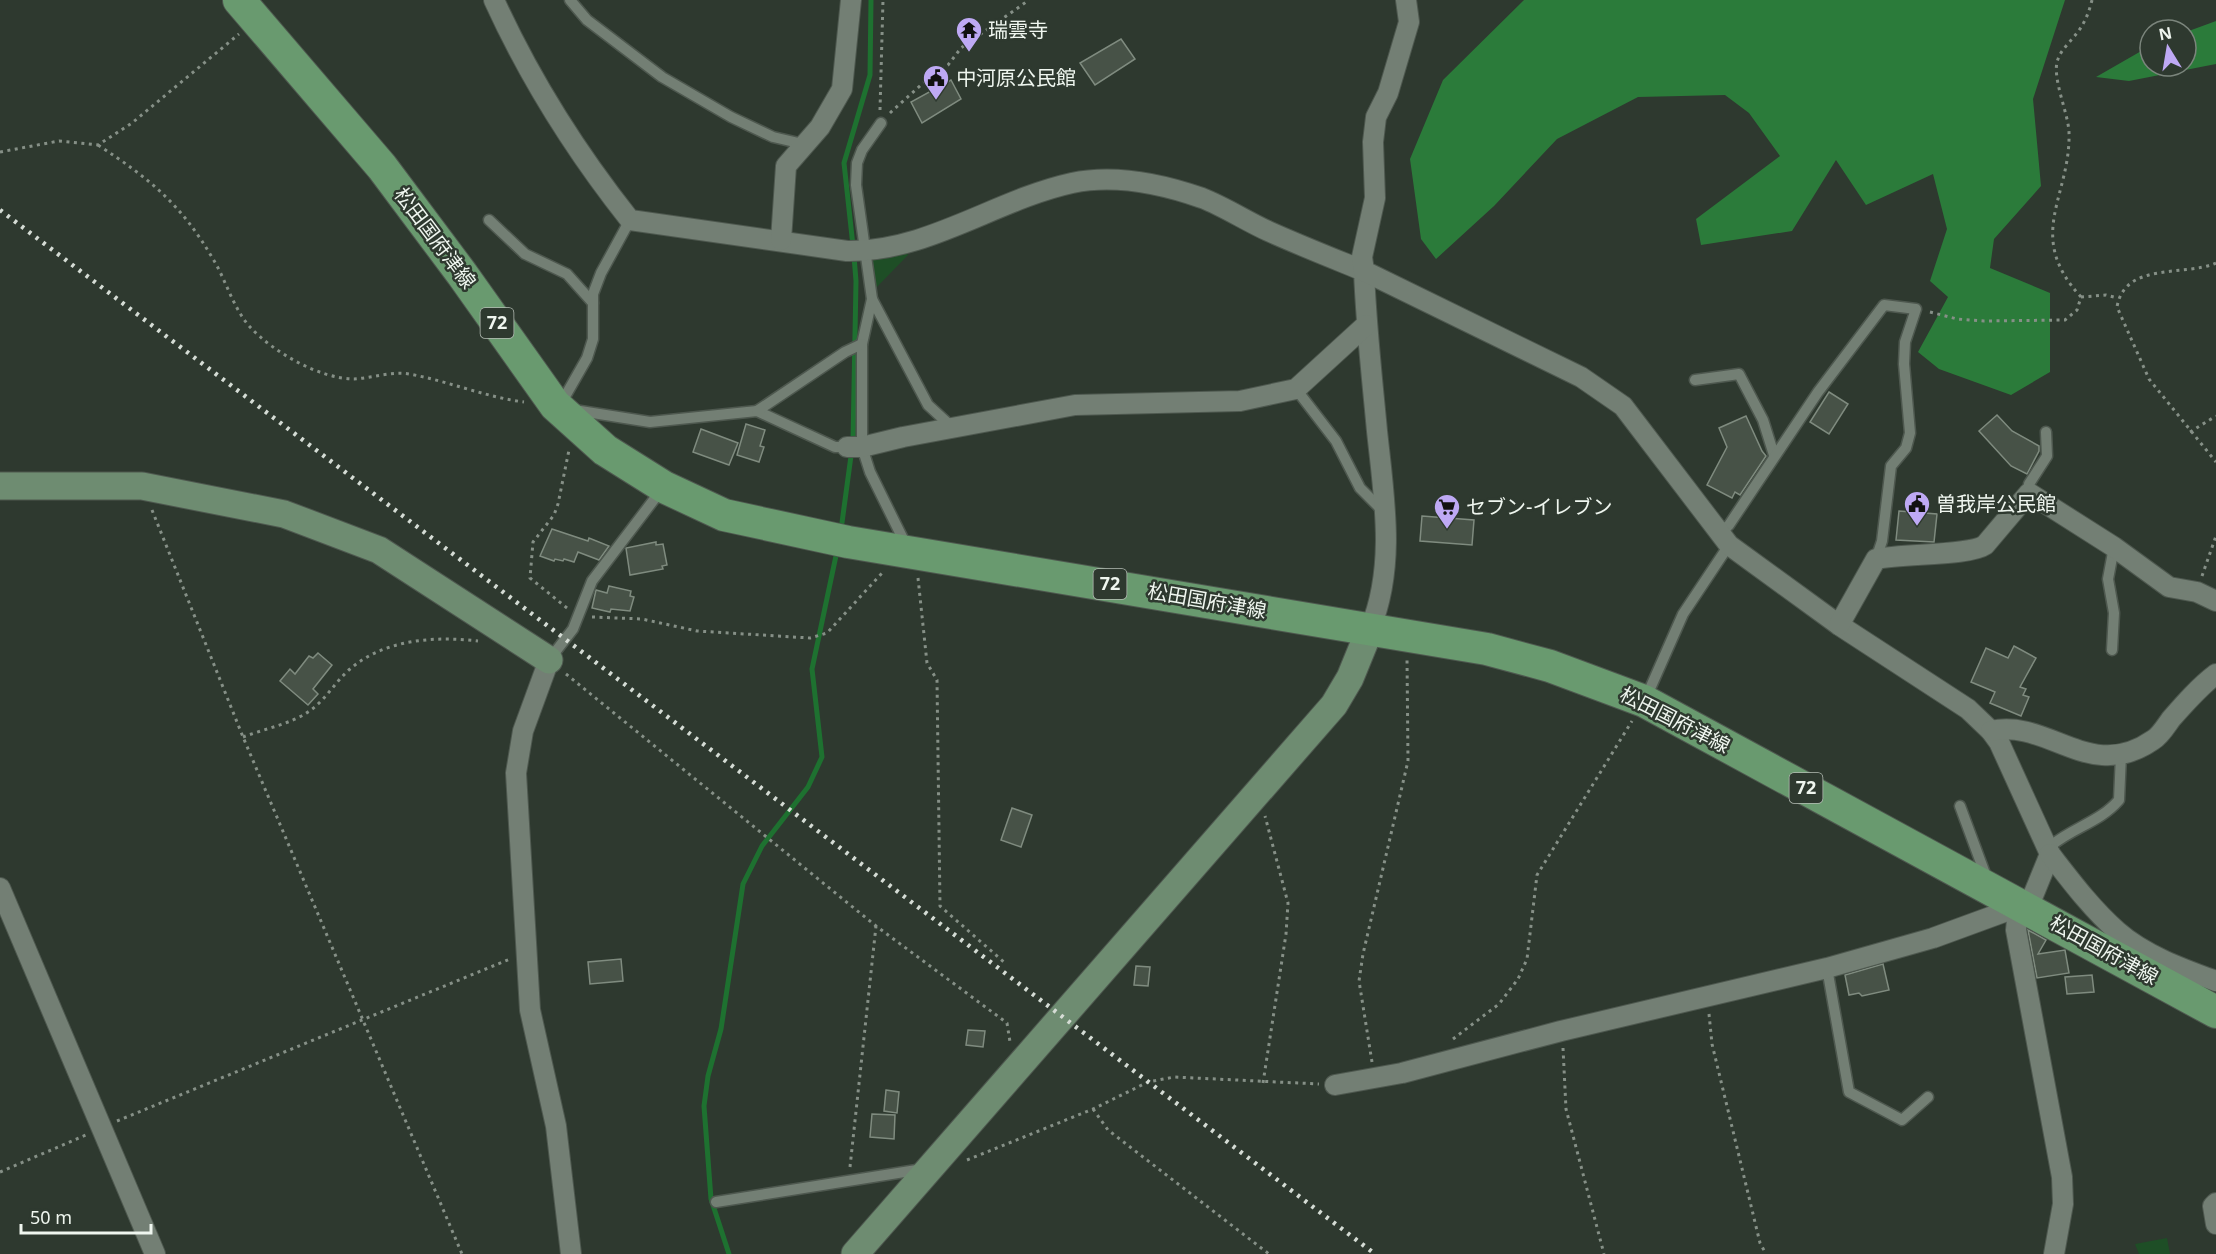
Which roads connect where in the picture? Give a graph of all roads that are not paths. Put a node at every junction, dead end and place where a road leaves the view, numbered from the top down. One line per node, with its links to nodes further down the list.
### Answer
1 (494, 0): 9 (street)
2 (570, 0): 7 (lane)
3 (851, 0): 7 (street)
4 (1406, 0): 12 (street)
5 (248, 10): 19 (main road, 松田国府津線 / 72)
6 (880, 123): 11 (lane)
7 (803, 144): 10 (street)
8 (489, 220): 14 (lane)
9 (630, 220): 10 (street); 14 (lane)
10 (781, 240): 11 (street)
11 (867, 251): 12 (street); 13 (lane)
12 (1364, 271): 15 (street); 29 (street)
13 (872, 299): 16 (lane); 21 (lane)
14 (593, 303): 19 (lane)
15 (1366, 325): 18 (street); 28 (street)
16 (862, 344): 20 (lane); 23 (lane)
17 (1695, 380): 24 (lane)
18 (1296, 389): 21 (street); 28 (lane)
19 (563, 411): 20 (lane); 26 (main road, 松田国府津線 / 72)
20 (757, 411): 23 (lane)
21 (953, 428): 23 (street)
22 (2046, 432): 27 (lane)
23 (856, 447): 31 (lane)
24 (1774, 455): 29 (lane); 32 (lane)
25 (0, 486): 37 (street)
26 (664, 487): 31 (main road, 松田国府津線 / 72); 37 (lane)
27 (2029, 493): 30 (street); 32 (street)
28 (1386, 513): 35 (street)
29 (1724, 539): 34 (street); 39 (lane)
30 (2114, 547): 33 (street); 36 (lane)
31 (909, 552): 35 (main road, 松田国府津線 / 72)
32 (1876, 559): 34 (street)
33 (2216, 601)
34 (1839, 626): 40 (street)
35 (1371, 629): 39 (main road, 松田国府津線 / 72); 52 (street)
36 (2112, 650)
37 (549, 660): 57 (street)
38 (2216, 674): 41 (street)
39 (1644, 702): 45 (main road, 松田国府津線 / 72)
40 (1991, 731): 41 (street); 43 (street)
41 (2121, 755): 43 (lane)
42 (1960, 806): 45 (lane)
43 (2050, 854): 46 (street); 48 (street)
44 (0, 888): 56 (street)
45 (1990, 888): 46 (main road, 松田国府津線 / 72)
46 (2028, 908): 47 (street); 49 (main road, 松田国府津線 / 72); 59 (street)
47 (1827, 968): 50 (street); 51 (lane)
48 (2216, 981)
49 (2216, 1012)
50 (1335, 1084)
51 (1928, 1096)
52 (928, 1168): 53 (lane); 58 (street)
53 (716, 1202)
54 (2216, 1203): 55 (street)
55 (2216, 1224)
56 (155, 1254)
57 (572, 1254)
58 (855, 1254)
59 (2054, 1254)

